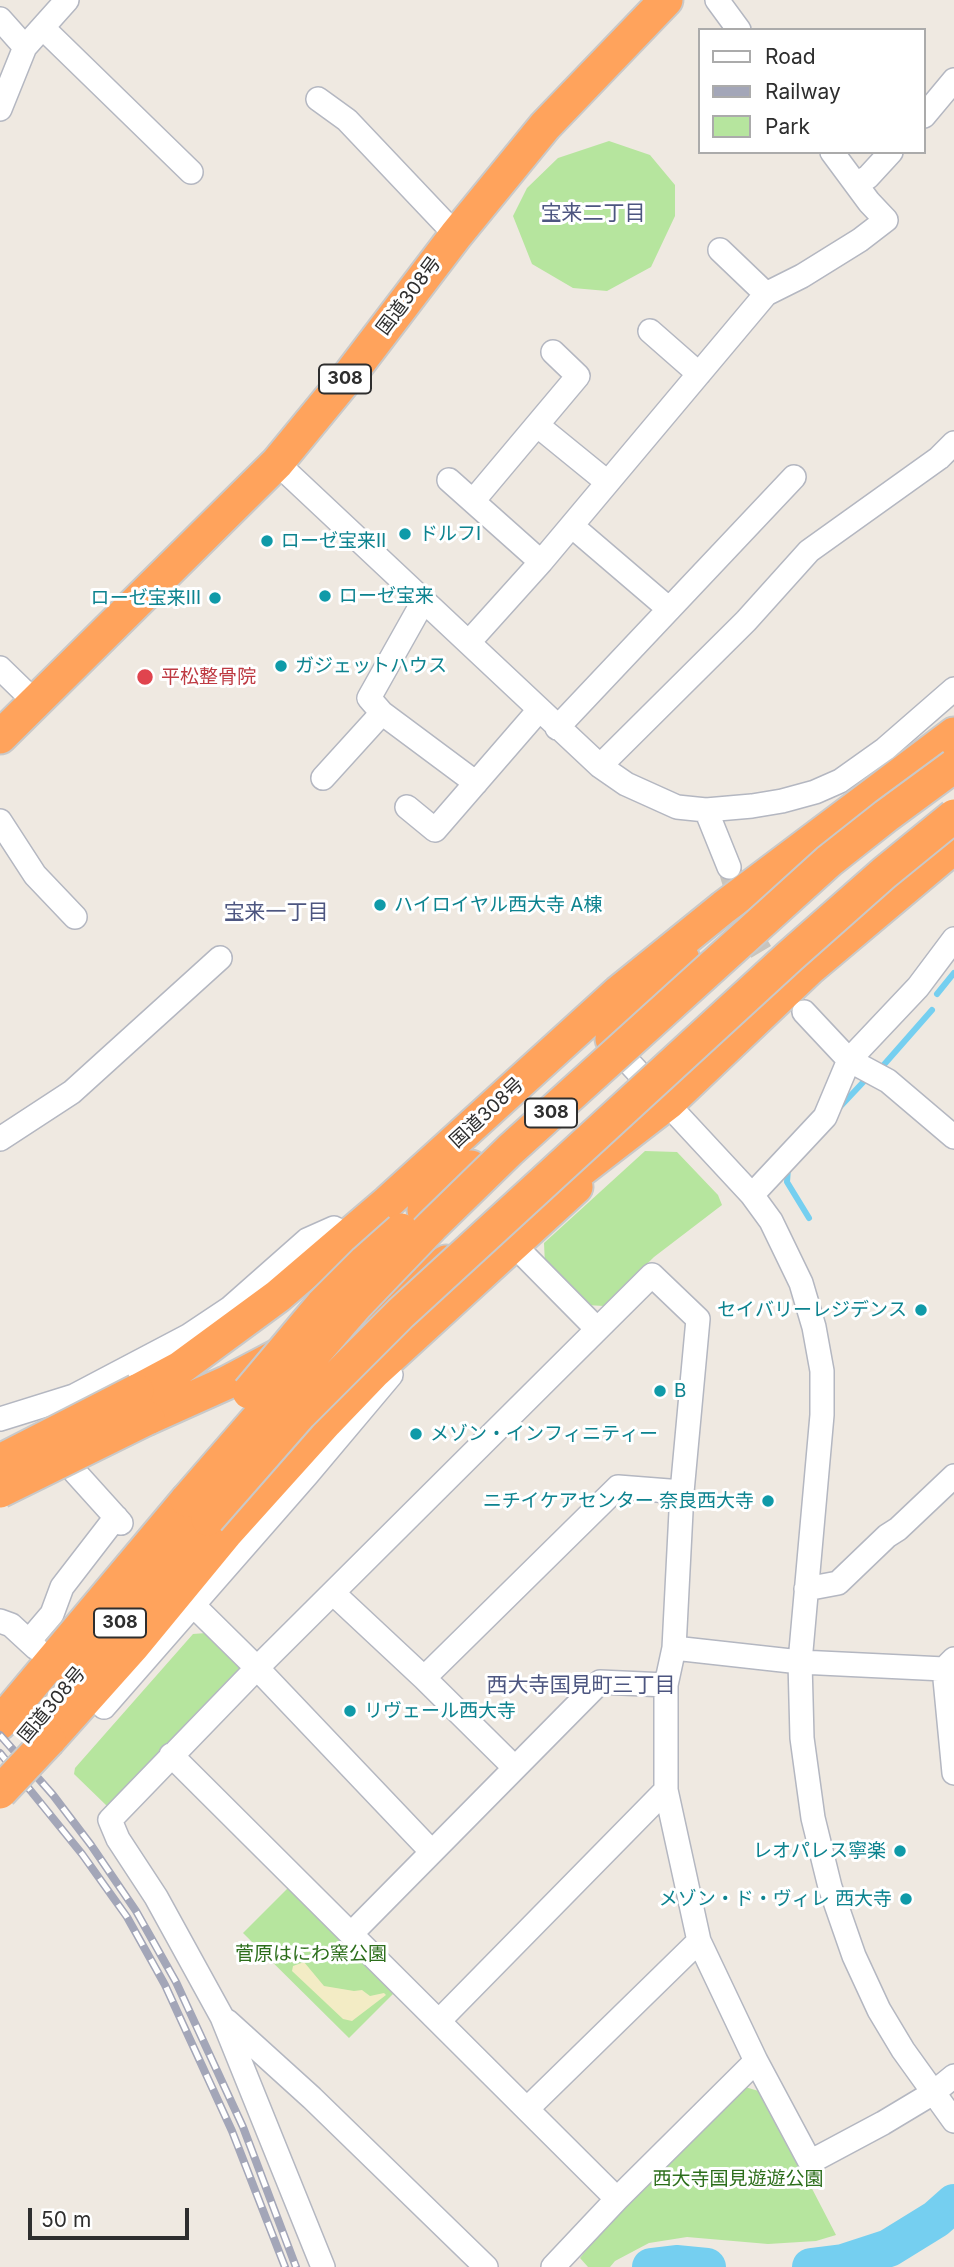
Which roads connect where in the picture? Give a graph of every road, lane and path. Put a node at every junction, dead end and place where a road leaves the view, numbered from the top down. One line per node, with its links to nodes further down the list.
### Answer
1 (67, 0): 5 (street)
2 (666, 0): 16 (highway, 国道308号 / 308)
3 (717, 0): 6 (street)
4 (0, 19): 7 (street)
5 (43, 28): 7 (street); 14 (street)
6 (738, 28)
7 (25, 47): 10 (street)
8 (954, 80): 11 (street)
9 (317, 99): 16 (street)
10 (0, 109)
11 (926, 114)
12 (834, 154): 15 (street)
13 (889, 154): 15 (street)
14 (191, 172)
15 (856, 184): 18 (street)
16 (456, 235): 24 (highway, 国道308号 / 308)
17 (720, 250): 18 (street)
18 (766, 294): 21 (street)
19 (650, 331): 21 (street)
20 (552, 352): 22 (street)
21 (699, 374): 27 (street)
22 (537, 425): 27 (street); 28 (street)
23 (954, 443): 42 (street)
24 (277, 463): 31 (street); 36 (highway, 国道308号 / 308)
25 (794, 477): 32 (street)
26 (449, 480): 28 (street)
27 (607, 482): 29 (street)
28 (473, 501): 30 (street)
29 (572, 526): 30 (street); 32 (street)
30 (541, 562): 33 (street)
31 (424, 600): 33 (street); 38 (street)
32 (669, 609): 39 (street)
33 (469, 642): 37 (street)
34 (0, 668): 36 (street)
35 (954, 689): 48 (street)
36 (35, 702): 41 (highway, 国道308号 / 308)
37 (539, 710): 39 (street); 45 (street)
38 (382, 713): 44 (street); 45 (street)
39 (557, 727): 42 (street)
40 (954, 734): 57 (highway)
41 (0, 737)
42 (600, 766): 48 (street)
43 (954, 766): 74 (highway, 国道308号 / 308, bridge)
44 (323, 778)
45 (476, 783): 47 (street)
46 (954, 801): 67 (highway, 308)
47 (407, 807)
48 (706, 810): 52 (street)
49 (954, 816): 74 (highway, 国道308号 / 308, bridge)
50 (0, 821): 53 (street)
51 (954, 847): 59 (highway, 国道308号 / 308)
52 (729, 867)
53 (75, 917)
54 (954, 939): 58 (street)
55 (220, 958): 61 (street)
56 (804, 1013): 58 (street)
57 (599, 1031): 59 (street); 63 (highway, 国道308号 / 308); 74 (highway, bridge)
58 (849, 1060): 60 (street); 62 (street)
59 (668, 1102): 62 (street); 64 (highway); 67 (highway, 国道308号 / 308)
60 (954, 1137)
61 (0, 1139)
62 (752, 1195): 75 (street)
63 (347, 1237): 68 (highway, 国道308号 / 308); 69 (street)
64 (513, 1244): 65 (highway); 66 (street)
65 (484, 1270): 77 (street); 86 (highway)
66 (597, 1329): 73 (street); 76 (street)
67 (226, 1383): 68 (highway, 国道308号 / 308)
68 (143, 1404): 70 (highway, 国道308号 / 308, bridge); 72 (highway, 国道308号 / 308, bridge)
69 (11, 1415): 78 (street)
70 (0, 1461)
71 (954, 1476): 75 (street)
72 (0, 1490)
73 (682, 1492): 79 (street); 83 (street)
74 (188, 1502): 86 (highway, 国道308号 / 308)
75 (806, 1589): 80 (street)
76 (333, 1592): 82 (street); 83 (street)
77 (190, 1603): 82 (street); 85 (street)
78 (0, 1621)
79 (674, 1648): 80 (street); 84 (street)
80 (800, 1662): 81 (street); 100 (street)
81 (949, 1664): 90 (street)
82 (257, 1668): 87 (street); 93 (street)
83 (424, 1678): 89 (street)
84 (666, 1685): 89 (street); 91 (street)
85 (100, 1703)
86 (24, 1724): 88 (highway, 国道308号 / 308); 92 (highway, bridge)
87 (171, 1755): 94 (street); 96 (street)
88 (0, 1768)
89 (515, 1768): 93 (street)
90 (954, 1773)
91 (666, 1790): 95 (street); 97 (street)
92 (0, 1792)
93 (432, 1852): 94 (street)
94 (351, 1934): 97 (street)
95 (699, 1941): 98 (street); 101 (street)
96 (222, 2017): 104 (street); 105 (street)
97 (439, 2021): 101 (street)
98 (756, 2061): 100 (street); 103 (street)
99 (954, 2076): 100 (street)
100 (933, 2093): 102 (street)
101 (528, 2108): 103 (street)
102 (954, 2121)
103 (617, 2199): 106 (street)
104 (323, 2267)
105 (486, 2267)
106 (554, 2267)

